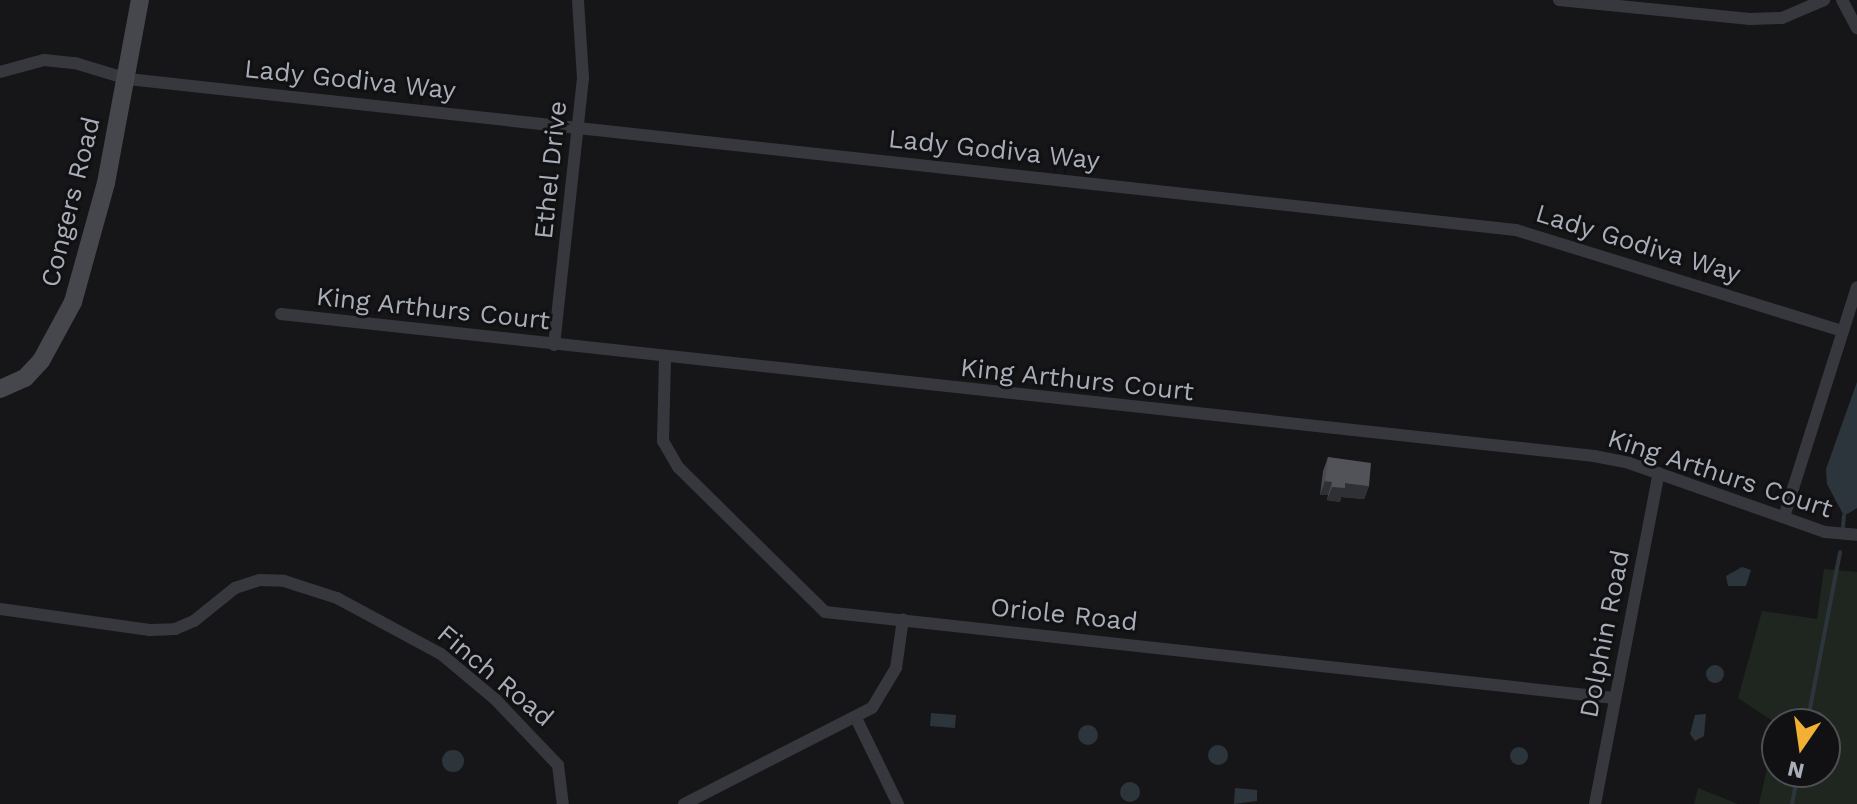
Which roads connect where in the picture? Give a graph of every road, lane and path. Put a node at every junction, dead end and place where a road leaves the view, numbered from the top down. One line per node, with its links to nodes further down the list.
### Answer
1 (140, 0): 8 (street, Congers Road)
2 (578, 0): 9 (street, Ethel Drive)
3 (1559, 0): 4 (street)
4 (1824, 0)
5 (1842, 0): 6 (street)
6 (1857, 28)
7 (0, 72): 8 (street, Lady Godiva Way)
8 (128, 79): 9 (street, Lady Godiva Way); 15 (street, Congers Road)
9 (579, 127): 12 (street, Lady Godiva Way); 13 (street, Ethel Drive)
10 (1857, 287): 12 (street)
11 (281, 314): 13 (street, King Arthurs Court)
12 (1843, 331): 17 (street)
13 (554, 345): 14 (street, King Arthurs Court)
14 (665, 359): 16 (street, King Arthurs Court); 20 (street, Oriole Road)
15 (0, 389)
16 (1659, 473): 17 (street, King Arthurs Court); 21 (street, Dolphin Road)
17 (1784, 517): 18 (street, King Arthurs Court)
18 (1857, 535)
19 (0, 609): 23 (street, Finch Road)
20 (903, 619): 21 (street, Oriole Road); 22 (street)
21 (1614, 698): 26 (street, Dolphin Road)
22 (856, 718): 24 (street); 25 (street)
23 (563, 804)
24 (684, 804)
25 (898, 804)
26 (1595, 804)

